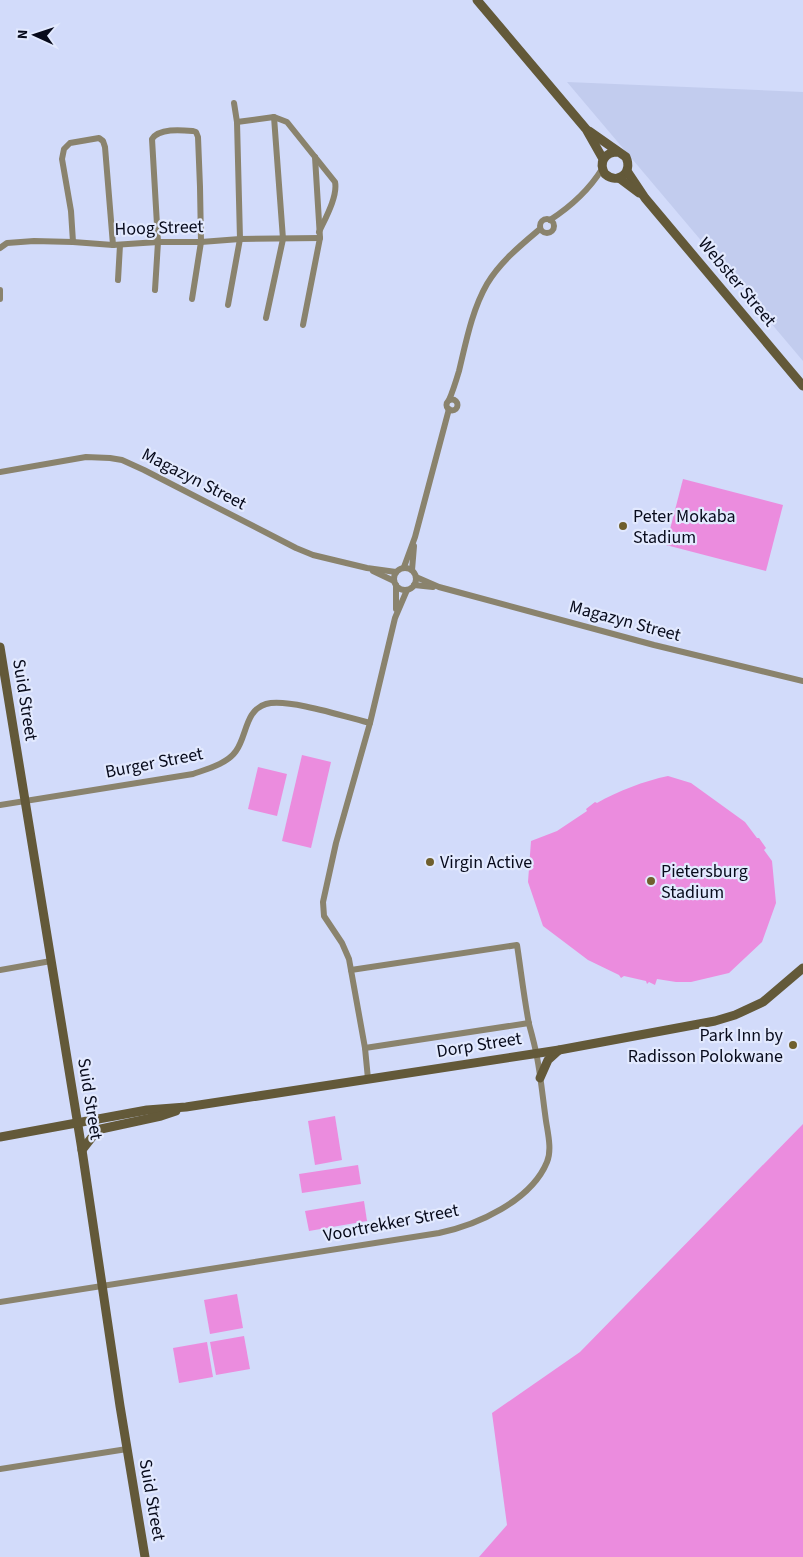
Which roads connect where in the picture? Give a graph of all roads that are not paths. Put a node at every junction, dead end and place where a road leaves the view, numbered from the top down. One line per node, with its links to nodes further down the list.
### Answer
1 (477, 0): 5 (street)
2 (234, 104): 4 (street)
3 (274, 117): 4 (street); 7 (street); 19 (street)
4 (237, 122): 18 (street)
5 (586, 129): 6 (street); 8 (street)
6 (618, 152): 8 (street); 10 (street)
7 (315, 157): 17 (street); 17 (street)
8 (603, 159): 9 (street)
9 (602, 169): 11 (street); 13 (street)
10 (627, 171): 12 (street); 14 (street, Webster Street)
11 (609, 177): 12 (street); 13 (street)
12 (619, 178): 14 (street, Webster Street)
13 (593, 184): 15 (street)
14 (645, 198): 33 (street, Webster Street)
15 (552, 222): 16 (street); 16 (street)
16 (542, 231): 35 (street)
17 (320, 235): 19 (street, Hoog Street); 32 (street)
18 (240, 239): 19 (street, Hoog Street); 22 (street, Hoog Street); 30 (street)
19 (283, 239): 31 (street)
20 (73, 242): 23 (street, Hoog Street); 23 (street); 24 (street, Hoog Street)
21 (158, 242): 22 (street, Hoog Street); 22 (street); 23 (street, Hoog Street); 27 (street)
22 (200, 242): 29 (street)
23 (117, 245): 25 (street)
24 (0, 248)
25 (118, 280)
26 (0, 290): 28 (street)
27 (155, 290)
28 (0, 299)
29 (192, 299)
30 (228, 305)
31 (266, 318)
32 (303, 325)
33 (803, 386)
34 (0, 472): 37 (street, Magazyn Street)
35 (415, 537): 36 (street); 38 (street)
36 (404, 567): 38 (street); 39 (street)
37 (367, 568): 39 (street, Magazyn Street); 41 (street, Magazyn Street)
38 (412, 570): 40 (street)
39 (396, 572): 41 (street)
40 (416, 577): 42 (street); 43 (street, Magazyn Street)
41 (395, 583): 44 (street); 45 (street)
42 (414, 585): 43 (street, Magazyn Street); 44 (street)
43 (440, 587): 47 (street, Magazyn Street)
44 (407, 590): 45 (street)
45 (395, 618): 48 (street)
46 (0, 648): 49 (street, Suid Street)
47 (803, 681)
48 (370, 723): 49 (street, Burger Street); 54 (street)
49 (25, 801): 50 (street, Burger Street); 51 (street, Suid Street)
50 (0, 805)
51 (51, 961): 53 (street); 64 (street, Suid Street)
52 (803, 968): 56 (street, Dorp Street)
53 (0, 970)
54 (350, 970): 57 (street, Voortrekker Street); 58 (street)
55 (803, 974): 56 (street, Dorp Street)
56 (772, 995): 59 (street, Dorp Street)
57 (529, 1022): 58 (street); 60 (street, Voortrekker Street)
58 (365, 1048): 62 (street)
59 (559, 1050): 60 (street, Dorp Street); 61 (street)
60 (536, 1053): 61 (street, Voortrekker Street); 62 (street, Dorp Street)
61 (540, 1078): 67 (street, Voortrekker Street)
62 (368, 1079): 63 (street, Dorp Street)
63 (186, 1107): 64 (street, Dorp Street); 66 (street, Dorp Street)
64 (77, 1123): 65 (street, Dorp Street); 66 (street, Suid Street)
65 (0, 1137)
66 (82, 1150): 67 (street, Suid Street)
67 (101, 1287): 68 (street, Voortrekker Street); 69 (street, Suid Street)
68 (0, 1302)
69 (127, 1449): 70 (street); 71 (street, Suid Street)
70 (0, 1469)
71 (145, 1557)

